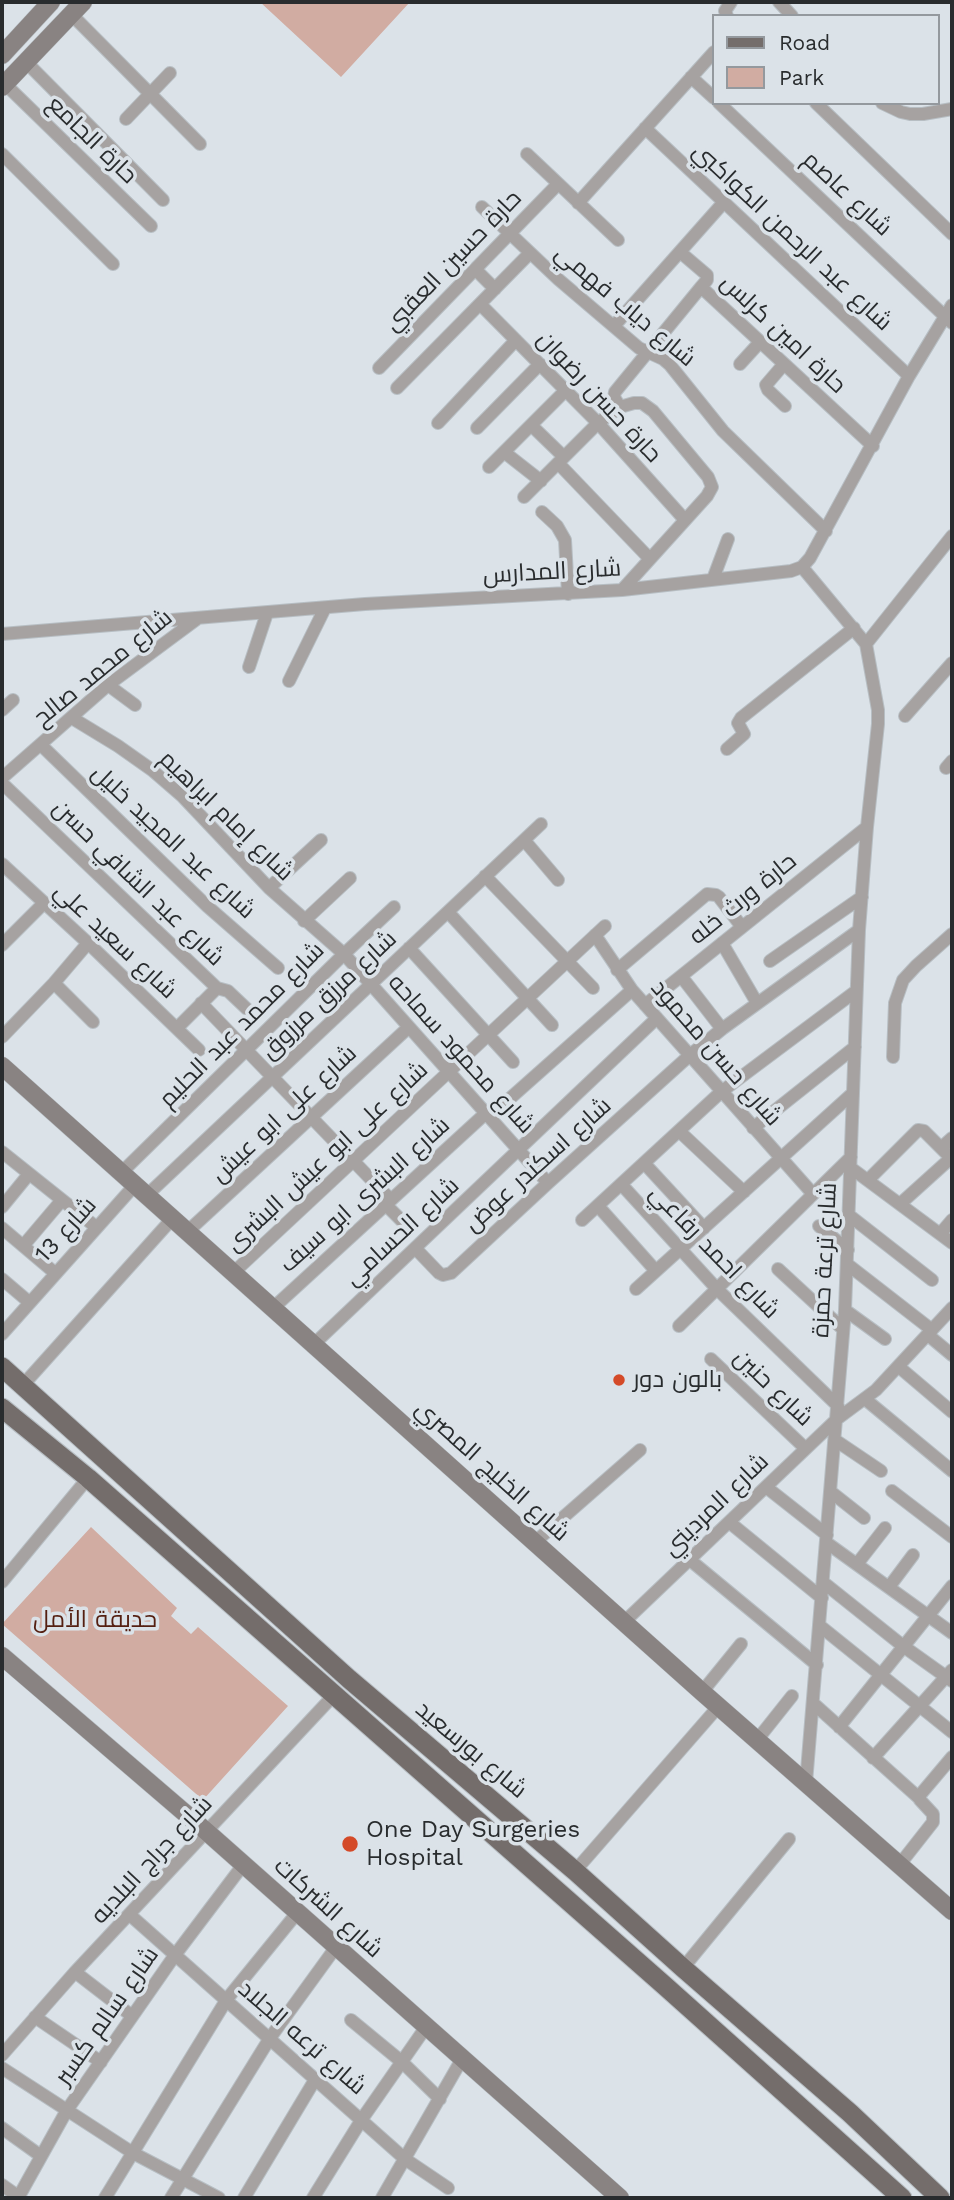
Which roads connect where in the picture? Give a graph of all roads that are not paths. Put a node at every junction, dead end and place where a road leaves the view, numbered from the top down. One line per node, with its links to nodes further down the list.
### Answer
1 (51, 2): 3 (street)
2 (77, 8): 5 (street); 9 (street)
3 (5, 46)
4 (712, 53): 7 (street)
5 (26, 62): 8 (street); 21 (street)
6 (170, 73): 9 (street)
7 (691, 77): 10 (street); 16 (street)
8 (3, 86): 25 (street, حارة الجامع)
9 (150, 94): 15 (street); 17 (street)
10 (712, 96)
11 (721, 105): 36 (street, شارع عاصم)
12 (818, 105): 27 (street)
13 (885, 105): 14 (street)
14 (952, 109)
15 (126, 119)
16 (645, 128): 22 (street); 23 (street, شارع عبد الرحمن الكواكبي)
17 (200, 144)
18 (2, 153): 31 (street)
19 (527, 154): 20 (street)
20 (558, 184): 22 (street); 26 (street, حارة حسين العقبي)
21 (163, 200)
22 (578, 202): 28 (street)
23 (724, 202): 29 (street); 45 (street, شارع عبد الرحمن الكواكبي)
24 (482, 207): 26 (street, شارع دياب فهمي)
25 (151, 226)
26 (510, 233): 30 (street, شارع دياب فهمي); 32 (street, حارة حسين العقبي)
27 (952, 234)
28 (618, 240)
29 (680, 252): 33 (street, حارة امين كرلس); 37 (street)
30 (530, 253): 34 (street); 37 (street, شارع دياب فهمي)
31 (113, 264)
32 (475, 270): 34 (street); 44 (street, حارة حسين العقبي)
33 (701, 287): 39 (street, حارة امين كرلس); 40 (street)
34 (495, 289): 35 (street)
35 (480, 303): 38 (street, حارة حسن رضوان); 46 (street)
36 (950, 315): 45 (street)
37 (614, 326): 40 (street, شارع دياب فهمي)
38 (516, 340): 41 (street, حارة حسن رضوان); 50 (street)
39 (760, 342): 42 (street); 43 (street, حارة امين كرلس)
40 (646, 352): 49 (street); 62 (street, شارع دياب فهمي)
41 (540, 364): 47 (street, حارة حسن رضوان); 53 (street)
42 (740, 364)
43 (784, 365): 48 (street); 54 (street, حارة امين كرلس)
44 (379, 368)
45 (909, 376): 54 (street)
46 (397, 388)
47 (566, 390): 51 (street, حارة حسن رضوان); 52 (street)
48 (785, 406)
49 (620, 407): 51 (street); 61 (street)
50 (438, 423)
51 (598, 423): 56 (street); 61 (street, حارة حسن رضوان)
52 (531, 425): 55 (street); 56 (street)
53 (477, 428)
54 (873, 446): 62 (street)
55 (504, 452): 57 (street); 58 (street)
56 (561, 460): 58 (street); 66 (street)
57 (489, 467)
58 (541, 481): 59 (street)
59 (524, 497)
60 (542, 512): 70 (street)
61 (685, 520): 66 (street)
62 (826, 531): 67 (street)
63 (952, 536): 65 (street)
64 (728, 539): 68 (street)
65 (948, 547): 76 (street)
66 (650, 559): 69 (street)
67 (802, 567): 68 (street, شارع المدارس); 74 (street)
68 (713, 579): 69 (street, شارع المدارس)
69 (622, 590): 70 (street, شارع المدارس)
70 (568, 594): 71 (street, شارع المدارس)
71 (325, 608): 72 (street, شارع المدارس); 79 (street)
72 (267, 612): 73 (street, شارع المدارس); 78 (street)
73 (198, 618): 75 (street, شارع المدارس); 80 (street, شارع محمد صالح)
74 (854, 628): 76 (street); 87 (street)
75 (2, 634)
76 (866, 644): 90 (street, شارع ترعة حمزة)
77 (952, 663): 84 (street)
78 (249, 667)
79 (289, 681)
80 (108, 685): 82 (street); 85 (street, شارع محمد صالح)
81 (13, 700): 83 (street)
82 (135, 705)
83 (2, 710)
84 (905, 716)
85 (72, 718): 86 (street, شارع محمد صالح); 97 (street, شارع إمام ابراهيم)
86 (41, 745): 88 (street, شارع محمد صالح); 115 (street, شارع عبد المجيد خليل)
87 (727, 749)
88 (2, 778): 120 (street, شارع عبد الشافي حسن)
89 (541, 824): 92 (street, شارع مرزق مرزوق)
90 (867, 827): 98 (street, شارع ترعة حمزة); 104 (street, حارة ورث خله)
91 (321, 840): 97 (street)
92 (524, 841): 94 (street, شارع مرزق مرزوق); 96 (street)
93 (2, 864): 99 (street, شارع سعيد علي)
94 (485, 876): 101 (street, شارع مرزق مرزوق); 113 (street)
95 (350, 877): 102 (street)
96 (558, 880)
97 (268, 888): 102 (street, شارع إمام ابراهيم)
98 (862, 897): 105 (street, شارع ترعة حمزة); 114 (street)
99 (44, 903): 108 (street, شارع سعيد علي); 110 (street)
100 (394, 907): 112 (street, شارع محمد عبد الحليم)
101 (448, 912): 111 (street, شارع مرزق مرزوق); 124 (street)
102 (304, 921): 112 (street, شارع إمام ابراهيم)
103 (605, 926): 107 (street, شارع على ابو عيش البشرى)
104 (742, 927): 109 (street, حارة ورث خله); 116 (street)
105 (859, 930): 123 (street, شارع ترعة حمزة); 126 (street, شارع اسكندر عوض)
106 (952, 934): 141 (street)
107 (595, 935): 113 (street, شارع على ابو عيش البشرى); 116 (street, شارع حسن محمود)
108 (89, 943): 118 (street); 133 (street, شارع سعيد علي)
109 (722, 943): 117 (street, حارة ورث خله); 126 (street)
110 (2, 945)
111 (409, 948): 119 (street, شارع مرزق مرزوق); 135 (street)
112 (344, 954): 119 (street, شارع محمود سماحه); 139 (street, شارع محمد عبد الحليم)
113 (566, 960): 121 (street); 124 (street, شارع على ابو عيش البشرى)
114 (770, 961)
115 (278, 968)
116 (617, 970): 122 (street, شارع حسن محمود)
117 (681, 976): 127 (street, حارة ورث خله); 134 (street)
118 (54, 983): 130 (street); 136 (street)
119 (371, 984): 132 (street, شارع محمود سماحه); 145 (street, شارع مرزق مرزوق)
120 (217, 988): 125 (street); 128 (street, شارع عبد الشافي حسن)
121 (593, 988)
122 (632, 990): 127 (street, شارع حسن محمود); 148 (street, شارع البشرى ابو سيف)
123 (856, 991): 137 (street, شارع ترعة حمزة); 146 (street)
124 (527, 997): 131 (street); 135 (street, شارع على ابو عيش البشرى)
125 (201, 1003): 133 (street); 139 (street)
126 (757, 1003): 134 (street, شارع اسكندر عوض)
127 (645, 1005): 129 (street, شارع حسن محمود)
128 (247, 1009)
129 (657, 1018): 140 (street, شارع حسن محمود); 154 (street, شارع الحسامي)
130 (93, 1022)
131 (552, 1025)
132 (409, 1027): 144 (street, شارع محمود سماحه); 149 (street, شارع على ابو عيش)
133 (177, 1028): 138 (street, شارع سعيد علي)
134 (722, 1029): 140 (street, شارع اسكندر عوض)
135 (488, 1035): 142 (street); 144 (street, شارع على ابو عيش البشرى)
136 (2, 1037)
137 (855, 1046): 147 (street, شارع ترعة حمزة); 150 (street)
138 (199, 1049)
139 (246, 1050): 145 (street); 165 (street, شارع محمد عبد الحليم)
140 (689, 1056): 146 (street, شارع حسن محمود); 163 (street, شارع اسكندر عوض)
141 (892, 1057)
142 (513, 1062)
143 (3, 1069): 165 (street, شارع الخليج المصري)
144 (449, 1071): 148 (street, شارع محمود سماحه); 158 (street, شارع على ابو عيش البشرى)
145 (272, 1077): 149 (street); 165 (street, شارع مرزق مرزوق)
146 (721, 1092): 150 (street, شارع حسن محمود); 151 (street)
147 (853, 1093): 156 (street); 159 (street, شارع ترعة حمزة)
148 (488, 1115): 154 (street, شارع محمود سماحه); 169 (street, شارع البشرى ابو سيف)
149 (311, 1117): 158 (street); 182 (street, شارع على ابو عيش)
150 (753, 1128): 156 (street, شارع حسن محمود)
151 (679, 1131): 160 (street); 166 (street)
152 (952, 1138): 153 (street)
153 (941, 1148): 157 (street); 162 (street)
154 (519, 1150): 163 (street, شارع محمود سماحه); 186 (street, شارع الحسامي)
155 (2, 1152): 161 (street)
156 (781, 1158): 166 (street); 167 (street, شارع حسن محمود)
157 (952, 1158): 170 (street)
158 (353, 1161): 169 (street); 192 (street, شارع على ابو عيش البشرى)
159 (851, 1162): 162 (street); 167 (street); 173 (street, شارع ترعة حمزة)
160 (644, 1163): 164 (street); 181 (street)
161 (29, 1174): 168 (street); 172 (street)
162 (868, 1180): 170 (street)
163 (548, 1183): 186 (street, شارع اسكندر عوض)
164 (621, 1184): 171 (street); 187 (street, شارع احمد رفاعي)
165 (134, 1185): 174 (street, شارع الخليج المصري); 179 (street, شارع 13)
166 (744, 1192): 181 (street)
167 (813, 1194): 196 (street)
168 (62, 1200): 179 (street); 185 (street)
169 (388, 1202): 177 (street); 198 (street, شارع البشرى ابو سيف)
170 (900, 1204): 183 (street)
171 (598, 1206): 175 (street); 190 (street)
172 (2, 1207)
173 (850, 1216): 188 (street, شارع ترعة حمزة); 194 (street)
174 (172, 1219): 182 (street, شارع الخليج المصري); 211 (street)
175 (582, 1220)
176 (952, 1220): 183 (street)
177 (402, 1221)
178 (819, 1226): 188 (street)
179 (96, 1227): 191 (street, شارع 13)
180 (2, 1228): 185 (street)
181 (704, 1228): 187 (street)
182 (187, 1232): 192 (street, شارع الخليج المصري)
183 (940, 1234): 184 (street)
184 (952, 1243)
185 (23, 1246): 191 (street)
186 (415, 1248): 206 (street, شارع الحسامي)
187 (680, 1250): 190 (street); 196 (street, شارع احمد رفاعي)
188 (848, 1257): 200 (street, شارع ترعة حمزة); 203 (street)
189 (778, 1269): 202 (street)
190 (656, 1271): 195 (street)
191 (55, 1273): 197 (street, شارع 13)
192 (233, 1273): 198 (street, شارع الخليج المصري)
193 (2, 1279): 197 (street)
194 (932, 1280)
195 (636, 1289)
196 (716, 1289): 201 (street); 215 (street, شارع احمد رفاعي)
197 (29, 1302): 204 (street, شارع 13)
198 (273, 1308): 206 (street, شارع الخليج المصري)
199 (952, 1308): 203 (street, شارع المرديني)
200 (845, 1310): 202 (street, شارع ترعة حمزة); 205 (street)
201 (679, 1326)
202 (843, 1329): 215 (street, شارع ترعة حمزة)
203 (930, 1332): 207 (street); 210 (street, شارع المرديني)
204 (2, 1334)
205 (885, 1339)
206 (314, 1344): 230 (street, شارع الخليج المصري)
207 (952, 1355)
208 (711, 1359): 217 (street, شارع حنين)
209 (2, 1367): 211 (main road, شارع بورسعيد)
210 (900, 1367): 212 (street, شارع المرديني); 214 (street)
211 (23, 1385): 266 (main road, شارع بورسعيد)
212 (865, 1399): 215 (street, شارع المرديني); 220 (street)
213 (2, 1408): 221 (main road, شارع بورسعيد)
214 (952, 1412)
215 (837, 1413): 216 (street, شارع ترعة حمزة); 217 (street, شارع المرديني)
216 (835, 1440): 219 (street); 223 (street, شارع ترعة حمزة)
217 (806, 1448): 222 (street, شارع المرديني)
218 (640, 1450): 230 (street)
219 (881, 1471)
220 (952, 1471)
221 (88, 1478): 234 (street); 250 (main road, شارع بورسعيد)
222 (766, 1486): 226 (street, شارع المرديني); 229 (street)
223 (831, 1492): 225 (street); 229 (street, شارع ترعة حمزة)
224 (891, 1492): 228 (street)
225 (864, 1518)
226 (729, 1522): 232 (street, شارع المرديني); 238 (street)
227 (885, 1528): 233 (street)
228 (952, 1538)
229 (827, 1539): 233 (street); 235 (street, شارع ترعة حمزة)
230 (535, 1542): 240 (street, شارع الخليج المصري)
231 (913, 1555): 237 (street)
232 (690, 1560): 240 (street, شارع المرديني); 246 (street)
233 (857, 1564): 237 (street)
234 (2, 1582)
235 (824, 1583): 238 (street, شارع ترعة حمزة); 244 (street)
236 (952, 1586): 239 (street)
237 (889, 1587): 239 (street)
238 (822, 1598): 241 (street, شارع ترعة حمزة)
239 (928, 1616): 242 (street); 244 (street)
240 (624, 1622): 249 (street, شارع الخليج المصري)
241 (820, 1626): 246 (street, شارع ترعة حمزة); 247 (street)
242 (952, 1633)
243 (741, 1644): 249 (street)
244 (903, 1646): 247 (street); 248 (street)
245 (2, 1656): 262 (street, شارع الشركات)
246 (817, 1665): 252 (street, شارع ترعة حمزة)
247 (881, 1673): 254 (street); 255 (street)
248 (950, 1676): 254 (street)
249 (702, 1692): 253 (street, شارع الخليج المصري)
250 (334, 1695): 262 (street, شارع جراج البلديه); 304 (main road, شارع بورسعيد)
251 (792, 1696): 257 (street)
252 (814, 1704): 255 (street); 260 (street, شارع ترعة حمزة)
253 (719, 1707): 257 (street, شارع الخليج المصري); 266 (street)
254 (921, 1707): 256 (street); 259 (street)
255 (839, 1727): 259 (street)
256 (952, 1732)
257 (757, 1740): 260 (street, شارع الخليج المصري)
258 (952, 1756): 261 (street)
259 (873, 1758): 261 (street)
260 (806, 1783): 264 (street, شارع الخليج المصري)
261 (919, 1798): 264 (street)
262 (207, 1832): 265 (street, شارع الشركات); 269 (street, شارع جراج البلديه)
263 (789, 1839): 272 (street)
264 (900, 1864): 267 (street, شارع الخليج المصري)
265 (243, 1865): 268 (street, شارع الشركات); 271 (street, شارع سالم كسبر)
266 (575, 1871): 272 (main road, شارع بورسعيد)
267 (951, 1907)
268 (297, 1913): 270 (street, شارع الشركات); 274 (street)
269 (130, 1915): 271 (street, شارع ترعه الجلاد); 273 (street, شارع جراج البلديه)
270 (336, 1947): 278 (street, شارع الشركات); 279 (street)
271 (175, 1955): 274 (street, شارع ترعه الجلاد); 275 (street, شارع سالم كسبر)
272 (683, 1968): 305 (main road, شارع بورسعيد)
273 (75, 1972): 275 (street); 276 (street, شارع جراج البلديه)
274 (227, 1999): 279 (street, شارع ترعه الجلاد); 290 (street)
275 (132, 2016): 282 (street, شارع سالم كسبر)
276 (36, 2017): 280 (street, شارع جراج البلديه); 282 (street)
277 (351, 2020): 283 (street)
278 (426, 2027): 281 (street, شارع الشركات); 283 (street)
279 (270, 2038): 285 (street, شارع ترعه الجلاد); 293 (street)
280 (2, 2055)
281 (462, 2059): 286 (street); 303 (street, شارع الشركات)
282 (101, 2062): 287 (street, شارع سالم كسبر)
283 (402, 2062): 286 (street); 288 (street)
284 (2, 2068): 287 (street)
285 (316, 2078): 288 (street, شارع ترعه الجلاد); 300 (street)
286 (440, 2099): 292 (street)
287 (67, 2110): 290 (street); 291 (street, شارع سالم كسبر)
288 (362, 2119): 292 (street, شارع ترعه الجلاد); 301 (street)
289 (2, 2129): 291 (street)
290 (133, 2153): 293 (street); 297 (street)
291 (41, 2157): 296 (street, شارع سالم كسبر)
292 (405, 2159): 295 (street, شارع ترعه الجلاد); 302 (street)
293 (183, 2178): 298 (street); 299 (street)
294 (2, 2185): 296 (street)
295 (449, 2188)
296 (18, 2197)
297 (105, 2198)
298 (171, 2198)
299 (219, 2198)
300 (244, 2198)
301 (313, 2198)
302 (382, 2198)
303 (620, 2198)
304 (902, 2198)
305 (940, 2198)

